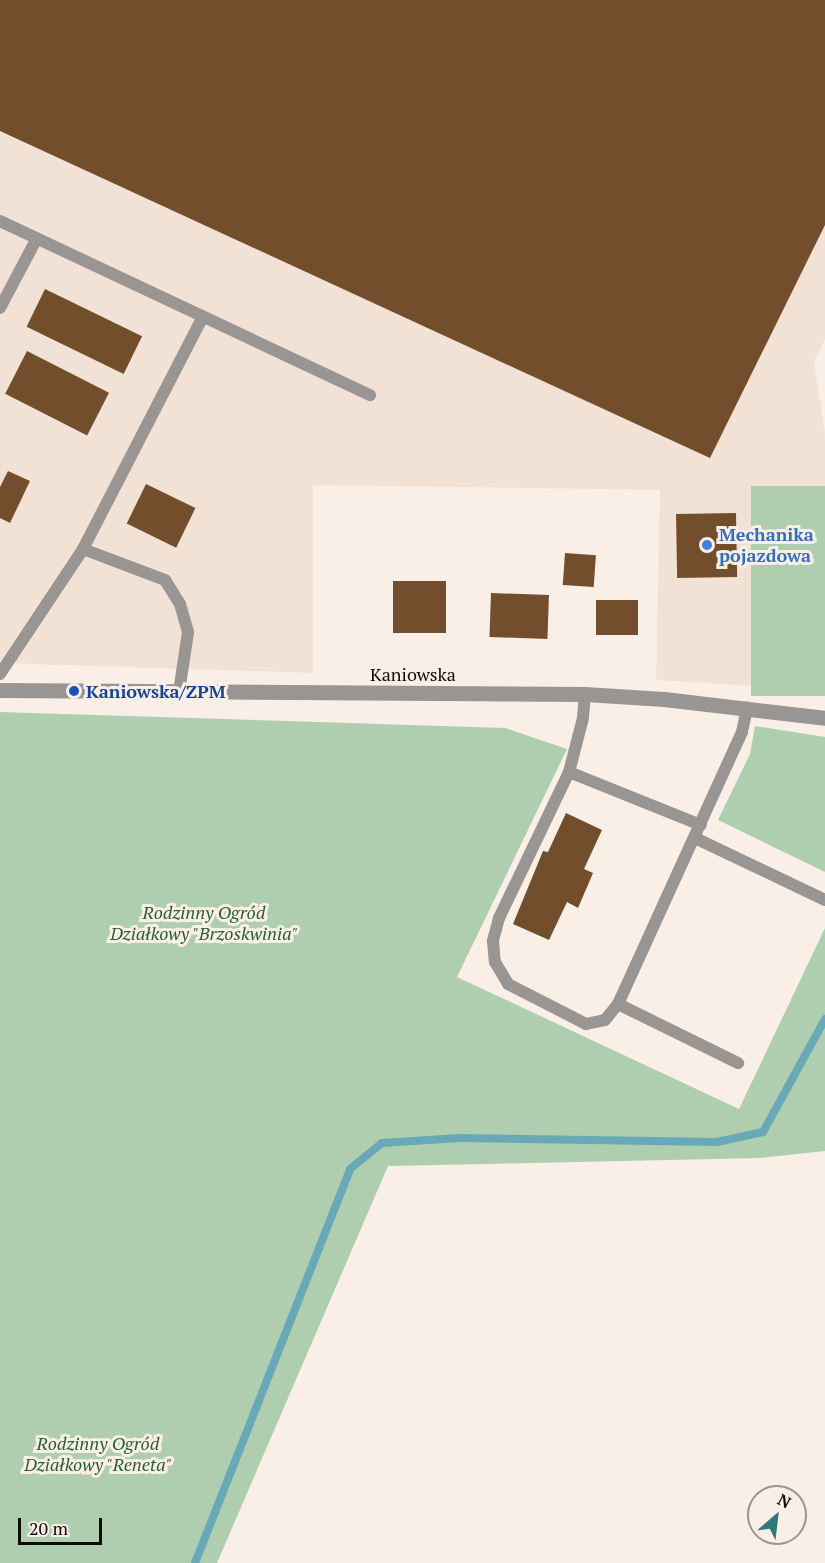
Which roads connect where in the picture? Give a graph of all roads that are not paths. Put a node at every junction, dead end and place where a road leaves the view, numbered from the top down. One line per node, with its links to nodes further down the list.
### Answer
1 (0, 221): 2 (lane)
2 (37, 238): 3 (lane); 4 (lane)
3 (0, 308)
4 (203, 317): 5 (lane); 6 (lane)
5 (370, 395)
6 (83, 549): 7 (lane); 9 (lane)
7 (0, 674)
8 (0, 690): 9 (street, Kaniowska)
9 (179, 692): 10 (street, Kaniowska)
10 (585, 694): 11 (street, Kaniowska); 13 (lane)
11 (747, 708): 12 (street, Kaniowska); 14 (lane)
12 (825, 718)
13 (569, 772): 14 (lane); 17 (lane)
14 (701, 825): 15 (lane)
15 (695, 838): 16 (lane); 17 (lane)
16 (825, 900)
17 (618, 1004): 18 (lane)
18 (738, 1063)

